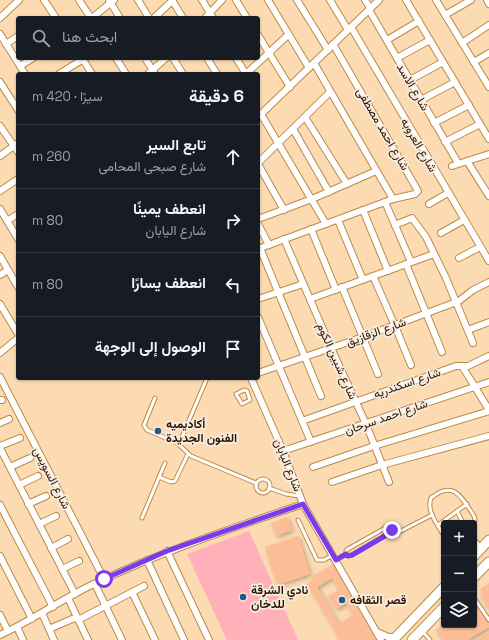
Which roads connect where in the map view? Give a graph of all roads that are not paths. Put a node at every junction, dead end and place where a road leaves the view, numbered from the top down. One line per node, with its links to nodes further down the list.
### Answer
1 (19, 0): 31 (street)
2 (44, 0): 23 (street)
3 (79, 0): 24 (street)
4 (138, 0): 27 (street)
5 (172, 0): 28 (street); 29 (street)
6 (202, 0): 21 (street)
7 (222, 0): 21 (street)
8 (236, 0): 30 (street)
9 (268, 0): 36 (street)
10 (297, 0): 44 (street)
11 (330, 0): 34 (street, شارع العروبه)
12 (365, 0): 20 (street, شارع الاسد)
13 (379, 0): 20 (street)
14 (406, 0): 32 (street)
15 (436, 0): 22 (street)
16 (471, 0): 22 (street)
17 (487, 0): 19 (street)
18 (112, 1): 25 (street); 26 (street)
19 (489, 4)
20 (370, 9): 34 (street); 39 (street, شارع الاسد)
21 (211, 15)
22 (446, 15): 41 (street)
23 (55, 16)
24 (90, 16)
25 (93, 16)
26 (119, 16)
27 (148, 16)
28 (156, 16)
29 (182, 16)
30 (246, 16)
31 (0, 18)
32 (419, 21): 39 (street); 40 (street)
33 (489, 25): 41 (street)
34 (349, 29): 43 (street); 102 (street, شارع العروبه)
35 (0, 34): 42 (street)
36 (288, 35): 45 (street); 62 (street)
37 (16, 37): 42 (street)
38 (260, 38): 45 (street)
39 (386, 40): 47 (street, شارع الاسد)
40 (430, 40): 47 (street); 59 (street)
41 (462, 42): 60 (street)
42 (6, 44): 48 (street)
43 (333, 44): 44 (street); 105 (street, شارع احمد مصطفى)
44 (328, 50): 62 (street)
45 (269, 53): 72 (street); 77 (street)
46 (489, 53): 60 (street)
47 (397, 58): 73 (street, شارع الاسد)
48 (16, 60)
49 (16, 60): 61 (street)
50 (30, 60): 61 (street)
51 (81, 60): 64 (street)
52 (84, 60): 65 (street)
53 (117, 60): 66 (street)
54 (146, 60): 67 (street)
55 (164, 60): 68 (street)
56 (174, 60): 69 (street)
57 (208, 60): 70 (street)
58 (237, 60): 71 (street)
59 (444, 62): 73 (street); 75 (street)
60 (474, 62): 76 (street)
61 (20, 66): 63 (street)
62 (311, 66): 77 (street); 78 (street)
63 (24, 72)
64 (62, 72)
65 (91, 72)
66 (125, 72)
67 (152, 72)
68 (153, 72)
69 (182, 72)
70 (216, 72)
71 (245, 72)
72 (248, 72)
73 (410, 80): 79 (street, شارع الاسد)
74 (0, 82): 81 (street)
75 (455, 82): 79 (street); 80 (street)
76 (488, 83)
77 (290, 87): 82 (street)
78 (330, 92): 83 (street); 97 (street)
79 (421, 100): 84 (street, شارع الاسد)
80 (469, 105): 84 (street); 85 (street)
81 (16, 107)
82 (260, 115): 90 (street)
83 (305, 117): 87 (street); 99 (street)
84 (434, 123): 89 (street, شارع الاسد)
85 (480, 124): 88 (street); 89 (street)
86 (0, 126): 91 (street)
87 (293, 130): 90 (street); 101 (street)
88 (489, 139)
89 (445, 142): 94 (street, شارع الاسد)
90 (279, 143): 95 (street); 104 (street)
91 (16, 144): 93 (street)
92 (489, 154): 94 (street)
93 (0, 156)
94 (467, 161): 103 (street)
95 (260, 162)
96 (260, 168): 109 (street)
97 (376, 171): 99 (street); 105 (street)
98 (16, 181): 100 (street)
99 (347, 184): 101 (street)
100 (0, 191)
101 (329, 192): 104 (street)
102 (448, 193): 107 (street); 114 (street, شارع العروبه)
103 (489, 196)
104 (312, 199): 109 (street); 116 (street)
105 (393, 199): 106 (street)
106 (385, 202): 110 (street); 117 (street)
107 (429, 204)
108 (0, 209): 115 (street)
109 (284, 210): 112 (street)
110 (363, 210): 113 (street); 133 (street)
111 (16, 215): 115 (street)
112 (260, 218)
113 (338, 220): 116 (street); 136 (street)
114 (464, 220): 120 (street); 124 (street, شارع العروبه)
115 (7, 221): 121 (street)
116 (326, 224): 119 (street)
117 (395, 224): 127 (street); 131 (street)
118 (260, 228): 123 (street)
119 (312, 229): 122 (street); 140 (street)
120 (440, 233)
121 (16, 236)
122 (284, 240): 123 (street); 139 (street, شارع شبين الكوم)
123 (269, 245): 125 (street)
124 (480, 247): 129 (street); 130 (street, شارع العروبه)
125 (260, 248)
126 (260, 250): 141 (street)
127 (434, 254): 131 (street); 144 (street)
128 (0, 256): 132 (street)
129 (459, 258)
130 (489, 261)
131 (409, 263): 133 (street); 146 (street)
132 (8, 270): 134 (street); 138 (street)
133 (388, 271): 135 (street)
134 (0, 275)
135 (373, 276): 136 (street); 149 (street)
136 (363, 280): 140 (street)
137 (489, 282): 144 (street, شارع الزقازيق)
138 (16, 284)
139 (303, 284): 141 (street); 143 (street, شارع شبين الكوم)
140 (339, 288): 143 (street); 152 (street)
141 (278, 292): 142 (street); 159 (street)
142 (260, 298)
143 (310, 299): 155 (street, شارع شبين الكوم)
144 (456, 303): 146 (street, شارع الزقازيق); 150 (street)
145 (0, 304): 151 (street)
146 (426, 314): 149 (street, شارع الزقازيق); 156 (street)
147 (260, 322): 161 (street)
148 (489, 322): 150 (street)
149 (395, 326): 152 (street, شارع الزقازيق); 160 (street)
150 (468, 330): 154 (street)
151 (16, 331)
152 (363, 337): 155 (street, شارع الزقازيق); 164 (street)
153 (16, 340): 157 (street)
154 (473, 343)
155 (331, 348): 159 (street, شارع الزقازيق); 174 (street, شارع شبين الكوم)
156 (442, 352)
157 (0, 353)
158 (489, 356): 162 (street, شارع اسكندريه)
159 (305, 357): 161 (street, شارع الزقازيق); 172 (street)
160 (411, 365)
161 (279, 366): 163 (street, شارع الزقازيق); 177 (street)
162 (462, 366): 169 (street); 174 (street, شارع اسكندريه)
163 (260, 373)
164 (378, 374)
165 (0, 377): 230 (street, شارع السويس)
166 (206, 380): 183 (lane)
167 (252, 380): 170 (street, شارع اليابان)
168 (489, 382): 169 (street, شارع احمد سرحان)
169 (474, 387): 175 (street); 179 (street, شارع احمد سرحان)
170 (257, 391): 171 (lane); 186 (street, شارع اليابان)
171 (248, 394): 171 (lane)
172 (321, 396)
173 (154, 398): 183 (lane)
174 (355, 401): 177 (street, شارع اسكندريه); 179 (street, شارع شبين الكوم)
175 (489, 411): 184 (street)
176 (9, 419): 178 (street)
177 (302, 421): 182 (street)
178 (0, 423)
179 (366, 424): 182 (street, شارع احمد سرحان); 184 (street, شارع شبين الكوم)
180 (489, 436): 190 (street)
181 (20, 438): 185 (street)
182 (311, 442): 186 (street, شارع احمد سرحان)
183 (179, 444): 187 (lane)
184 (374, 446): 190 (street, شارع شبين الكوم); 192 (street)
185 (0, 447): 191 (street)
186 (283, 451): 201 (street, شارع اليابان)
187 (188, 454): 194 (lane); 197 (lane)
188 (30, 458): 191 (street)
189 (165, 463): 194 (lane)
190 (382, 465): 195 (street); 196 (street, شارع شبين الكوم)
191 (10, 467): 198 (street)
192 (313, 467)
193 (38, 476): 198 (street)
194 (159, 477): 209 (lane)
195 (332, 482)
196 (390, 482)
197 (256, 483): 199 (lane); 199 (lane)
198 (19, 485): 202 (street)
199 (269, 488): 201 (lane)
200 (46, 496): 202 (street)
201 (301, 496): 203 (street, شارع اليابان)
202 (28, 504): 213 (street)
203 (303, 504): 220 (street); 224 (street, شارع اليابان)
204 (467, 504): 206 (lane); 207 (lane); 212 (lane)
205 (0, 505): 239 (street)
206 (458, 511): 211 (lane); 214 (lane)
207 (432, 515): 214 (lane); 216 (lane)
208 (56, 516): 213 (street)
209 (142, 518)
210 (298, 520): 224 (lane)
211 (462, 520)
212 (474, 520)
213 (39, 524): 219 (street)
214 (438, 525): 215 (lane)
215 (441, 530)
216 (391, 532): 222 (lane); 222 (lane)
217 (68, 539): 219 (street)
218 (486, 543): 221 (main road)
219 (51, 548): 228 (street)
220 (167, 551): 225 (street); 260 (street)
221 (477, 553)
222 (346, 554): 224 (lane)
223 (0, 556): 244 (street)
224 (335, 558): 250 (street, شارع اليابان)
225 (147, 560): 230 (street); 259 (street)
226 (79, 561): 228 (street)
227 (489, 562): 229 (main road)
228 (62, 569): 235 (street)
229 (477, 574)
230 (104, 579): 231 (street)
231 (95, 584): 235 (street); 238 (street)
232 (144, 586): 234 (street)
233 (441, 590): 252 (main road)
234 (132, 592): 238 (street); 258 (street)
235 (75, 594): 236 (street)
236 (68, 598): 239 (street); 243 (street)
237 (477, 602): 245 (lane)
238 (105, 606): 243 (street); 257 (street)
239 (53, 607): 241 (street)
240 (441, 610): 248 (main road)
241 (42, 613): 244 (street); 247 (street)
242 (0, 615): 249 (street)
243 (78, 618): 247 (street); 256 (street)
244 (32, 619): 246 (street)
245 (489, 620)
246 (17, 627): 249 (street); 254 (street)
247 (49, 629): 255 (street)
248 (421, 630): 253 (lane); 262 (main road)
249 (8, 631): 251 (street)
250 (377, 632): 252 (street); 261 (street, شارع اليابان)
251 (0, 635)
252 (394, 638)
253 (428, 639)
254 (23, 640)
255 (54, 640)
256 (88, 640)
257 (122, 640)
258 (155, 640)
259 (184, 640)
260 (209, 640)
261 (381, 640)
262 (412, 640)

